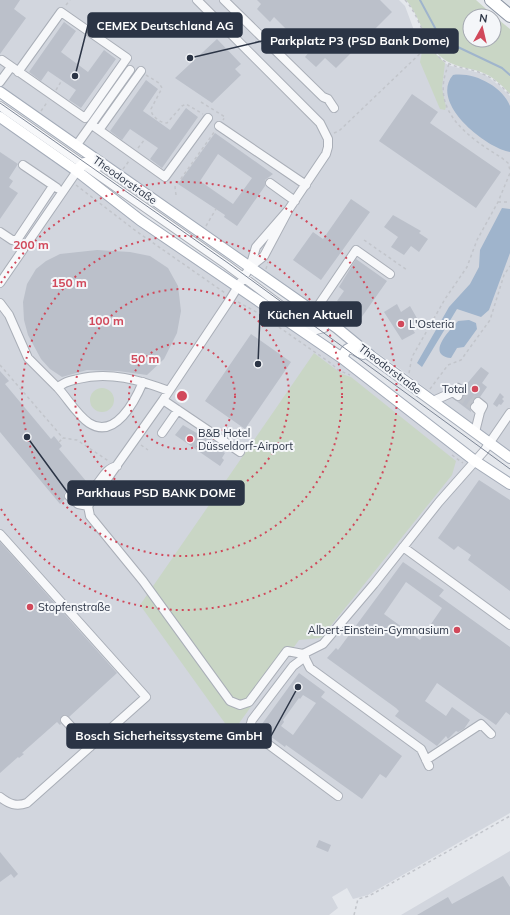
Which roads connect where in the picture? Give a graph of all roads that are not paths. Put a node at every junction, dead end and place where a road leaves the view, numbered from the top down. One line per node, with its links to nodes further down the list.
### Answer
1 (197, 0): 24 (street)
2 (224, 0): 13 (street)
3 (491, 0): 4 (highway)
4 (510, 16)
5 (2, 60): 6 (street)
6 (11, 67): 9 (street); 10 (street)
7 (130, 70): 16 (street)
8 (140, 71): 18 (street)
9 (18, 72): 9 (street)
10 (0, 82)
11 (0, 92): 19 (main road, Theodorstraße)
12 (0, 106): 22 (street)
13 (334, 108)
14 (0, 117): 22 (main road, Theodorstraße)
15 (208, 118): 18 (street)
16 (92, 125): 18 (street); 19 (street)
17 (219, 126): 24 (street)
18 (99, 130)
19 (76, 146): 21 (main road, Theodorstraße)
20 (23, 165): 25 (street)
21 (106, 167): 22 (main road); 30 (main road, Theodorstraße)
22 (77, 171): 26 (street); 32 (street); 34 (main road, Theodorstraße)
23 (270, 183): 27 (street)
24 (306, 185): 27 (street)
25 (53, 186): 26 (street); 29 (street)
26 (62, 192): 33 (street)
27 (295, 201): 28 (street)
28 (289, 209): 30 (street); 30 (street)
29 (0, 232)
30 (250, 267): 32 (street); 36 (main road, Theodorstraße)
31 (390, 274): 36 (street)
32 (243, 278): 34 (street); 37 (street)
33 (0, 283)
34 (237, 287): 38 (main road, Theodorstraße); 43 (street)
35 (0, 303): 42 (street)
36 (314, 312): 37 (main road, Theodorstraße)
37 (324, 324): 38 (street); 39 (main road, Theodorstraße)
38 (311, 338): 40 (main road, Theodorstraße)
39 (371, 356): 40 (main road); 46 (main road, Theodorstraße)
40 (342, 358): 55 (main road, Theodorstraße)
41 (143, 382): 42 (street); 42 (street); 43 (street)
42 (58, 388)
43 (169, 391): 45 (street)
44 (458, 393): 46 (street)
45 (163, 400): 48 (street); 56 (street)
46 (433, 401): 50 (main road, Theodorstraße)
47 (478, 407): 50 (street)
48 (178, 410): 51 (street); 53 (street)
49 (510, 413): 52 (street)
50 (475, 432): 52 (main road, Theodorstraße)
51 (162, 433)
52 (490, 443): 54 (main road, Theodorstraße); 55 (street)
53 (240, 452)
54 (510, 458)
55 (472, 465): 57 (main road, Theodorstraße); 62 (street)
56 (117, 466): 58 (street); 60 (street)
57 (510, 484)
58 (80, 486)
59 (69, 496): 60 (street)
60 (88, 506): 64 (street)
61 (0, 534): 67 (street)
62 (403, 547): 63 (street); 64 (street)
63 (510, 625)
64 (304, 656): 66 (street); 68 (street)
65 (65, 720): 67 (street)
66 (491, 734)
67 (90, 747): 71 (street)
68 (338, 796)
69 (0, 797): 71 (street)
70 (0, 801): 71 (street)
71 (10, 804)

